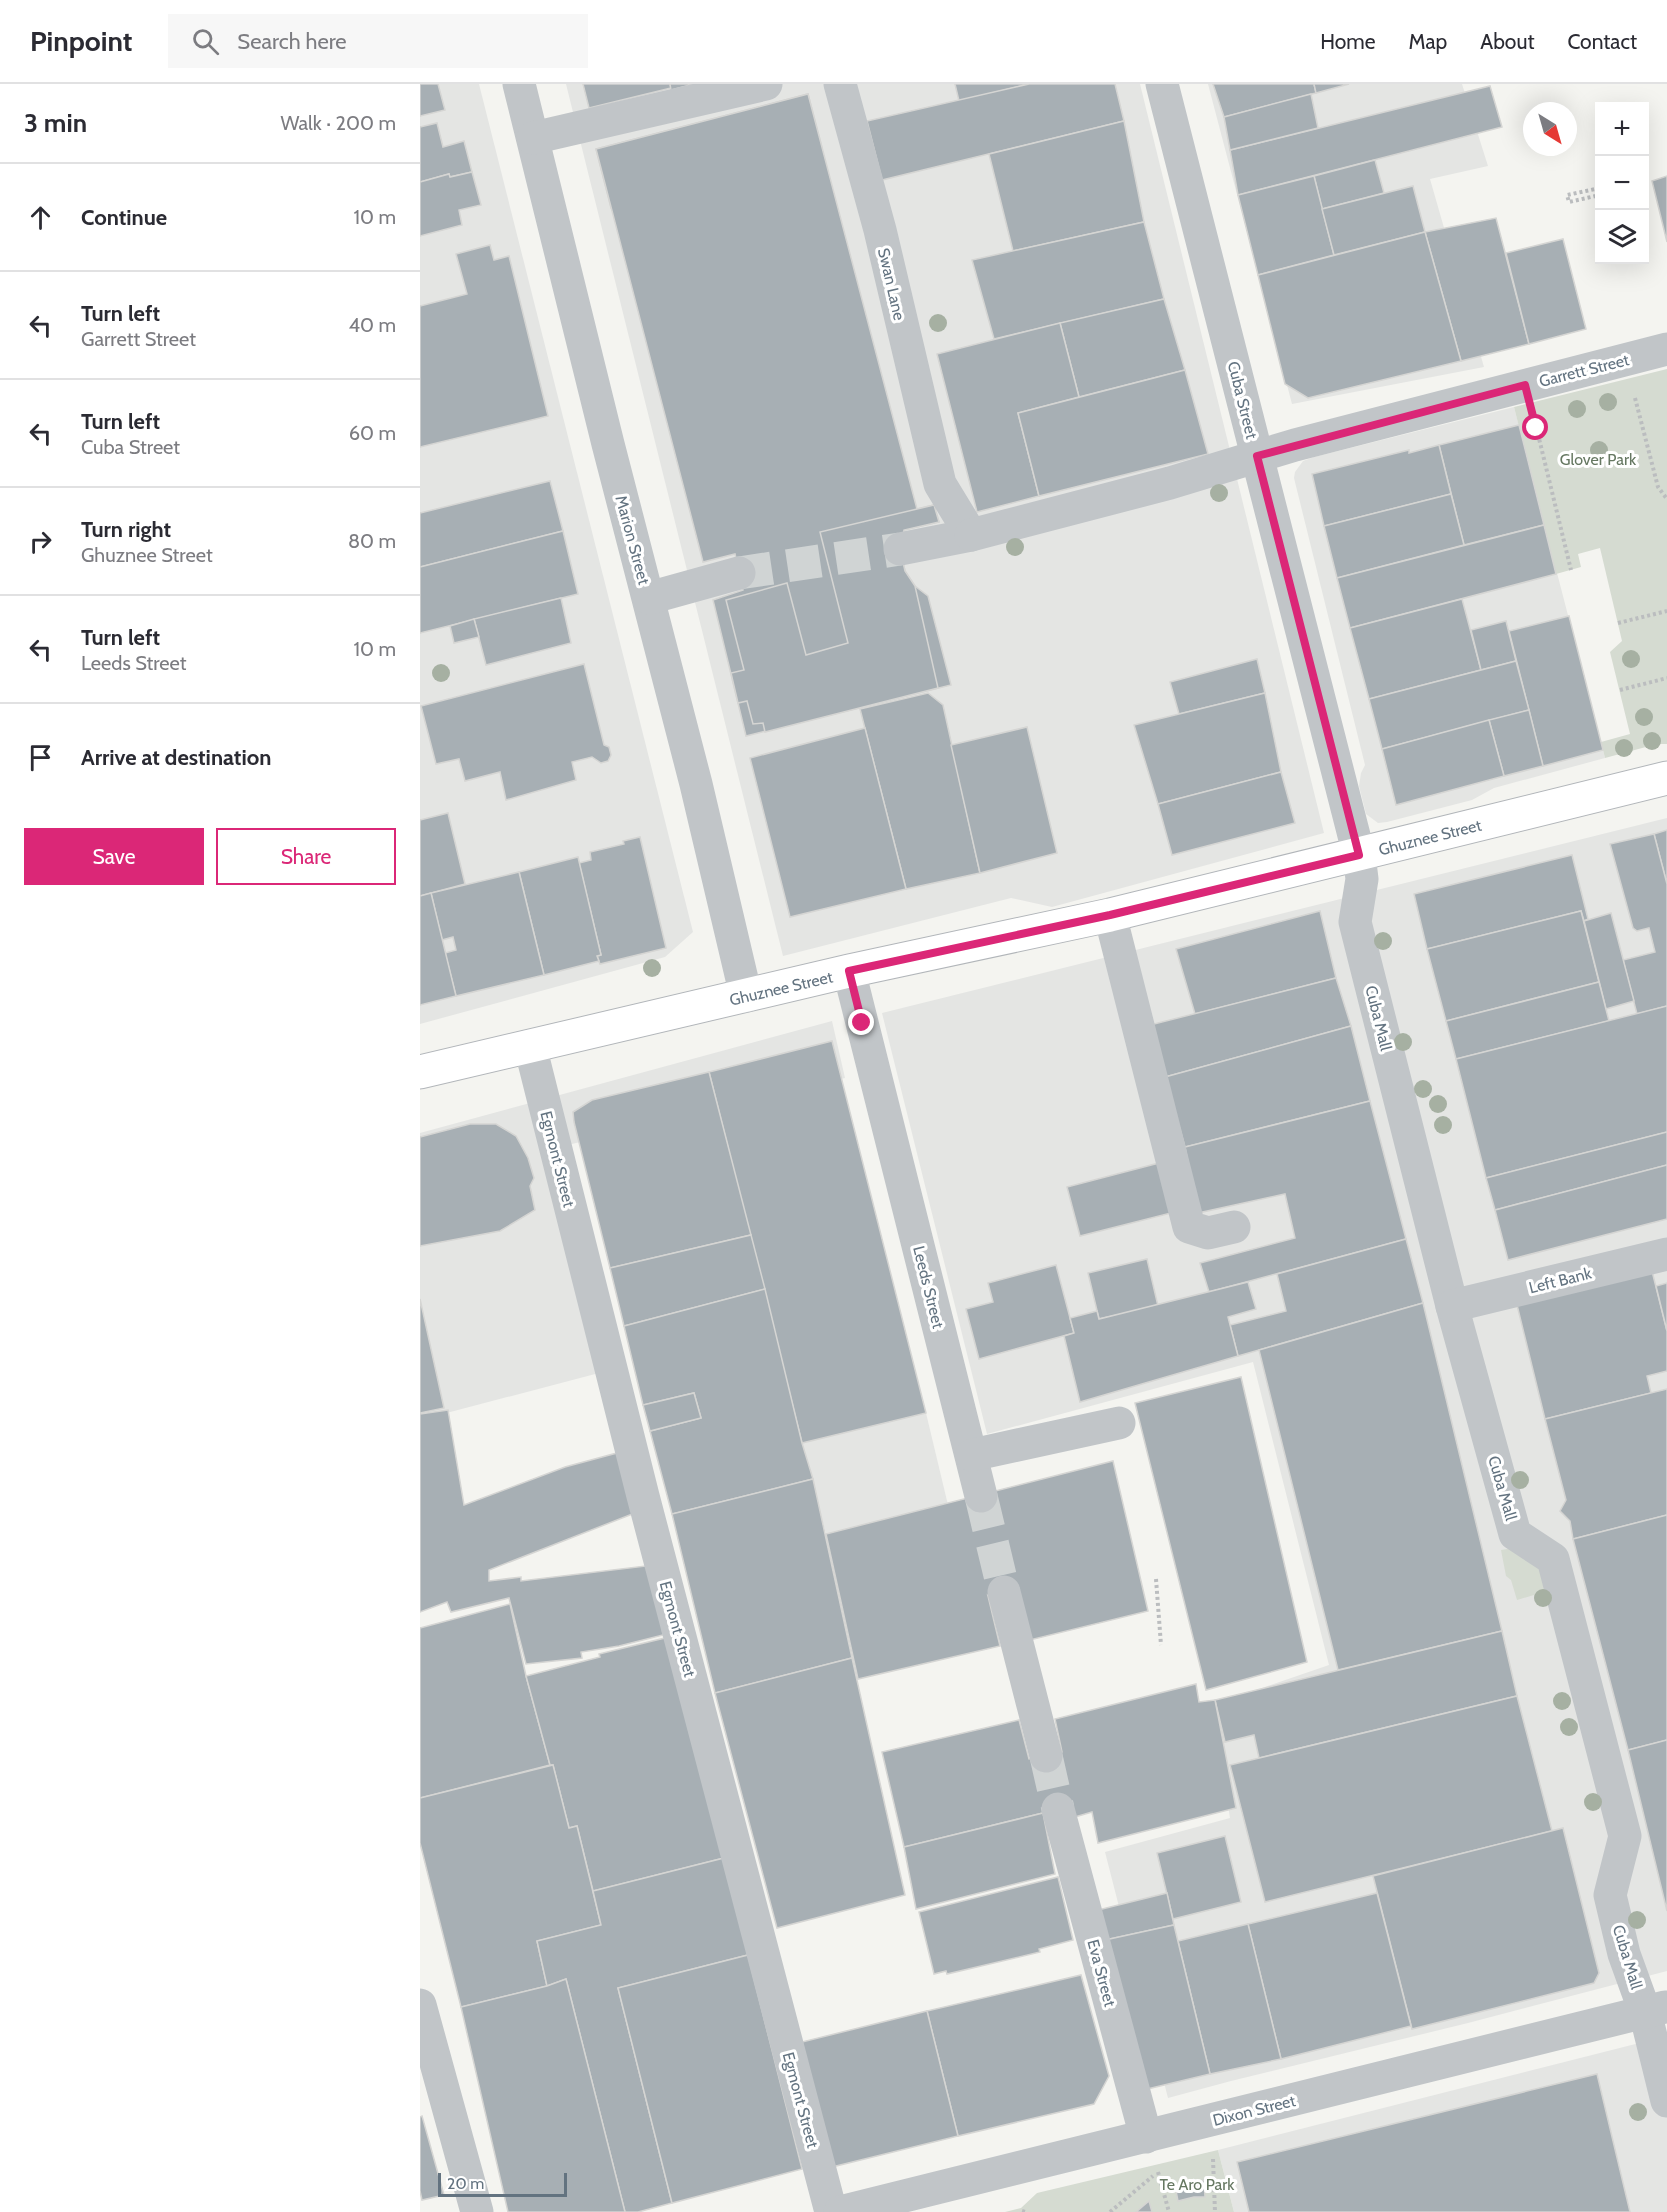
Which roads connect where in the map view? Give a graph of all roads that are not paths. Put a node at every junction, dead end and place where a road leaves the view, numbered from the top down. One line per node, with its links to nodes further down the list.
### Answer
1 (519, 84): 5 (street, Marion Street)
2 (766, 84): 5 (street)
3 (840, 84): 8 (street, Swan Lane)
4 (1162, 84): 7 (street, Cuba Street)
5 (533, 138): 11 (street, Marion Street)
6 (1667, 349): 7 (street, Garrett Street)
7 (1257, 456): 8 (street); 13 (street, Cuba Street)
8 (971, 535): 9 (street)
9 (900, 549)
10 (739, 573): 11 (street)
11 (649, 598): 16 (street, Marion Street)
12 (1667, 778): 13 (main road, Ghuznee Street)
13 (1359, 855): 14 (main road, Ghuznee Street); 21 (street, Cuba Mall)
14 (1110, 915): 15 (main road, Ghuznee Street); 19 (street)
15 (849, 971): 16 (main road, Ghuznee Street); 23 (street, Leeds Street)
16 (746, 996): 17 (main road, Ghuznee Street)
17 (530, 1046): 18 (main road, Ghuznee Street); 33 (street, Egmont Street)
18 (420, 1072)
19 (1234, 1227)
20 (1667, 1254): 21 (street, Left Bank)
21 (1452, 1306): 29 (street, Cuba Mall)
22 (1119, 1423): 23 (street)
23 (972, 1455): 24 (street)
24 (981, 1496)
25 (1004, 1592): 26 (street)
26 (1046, 1756)
27 (1058, 1809): 31 (street, Eva Street)
28 (420, 2005): 32 (street)
29 (1656, 2010): 30 (street, Cuba Mall); 31 (street, Dixon Street)
30 (1667, 2101)
31 (1151, 2151): 34 (street, Dixon Street)
32 (477, 2212)
33 (831, 2212)
34 (840, 2212)

